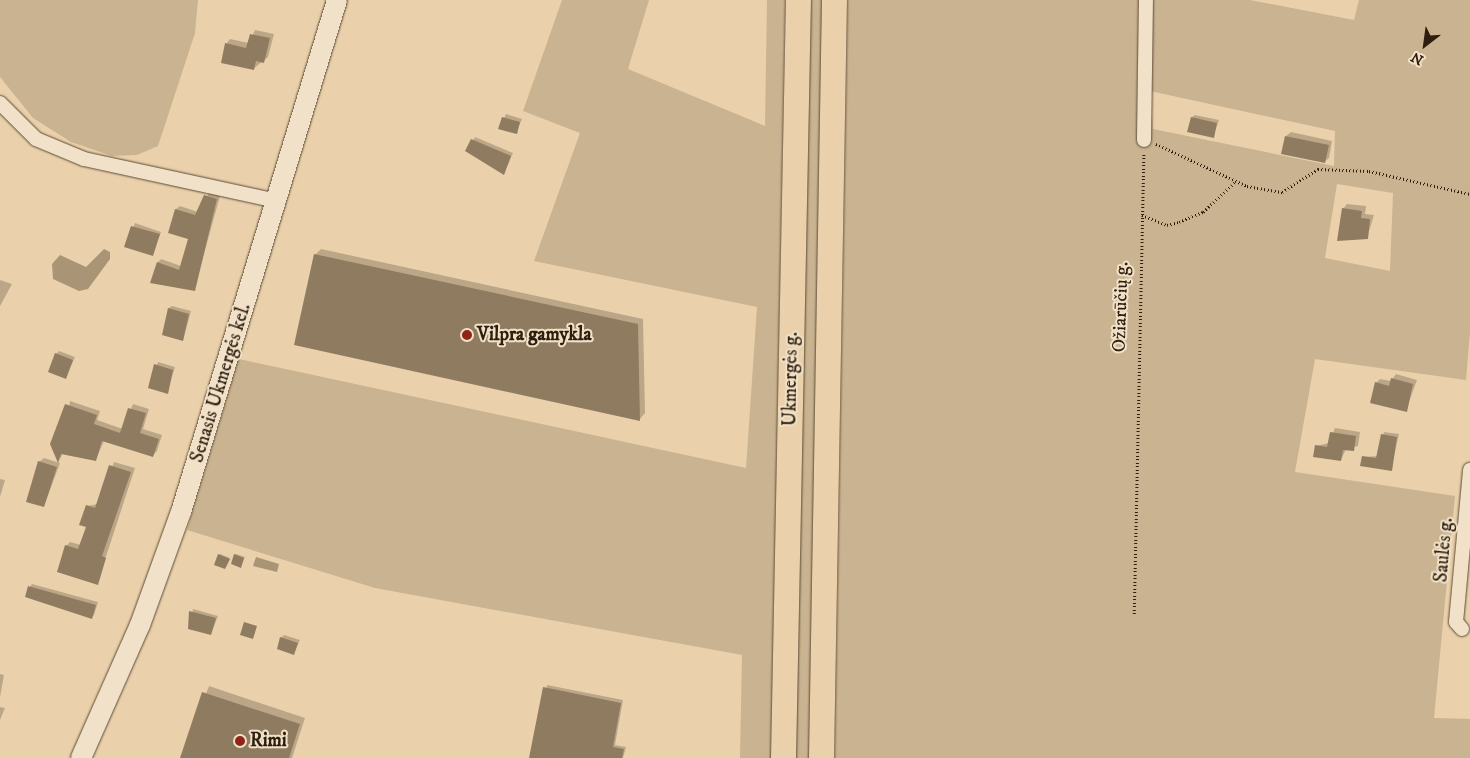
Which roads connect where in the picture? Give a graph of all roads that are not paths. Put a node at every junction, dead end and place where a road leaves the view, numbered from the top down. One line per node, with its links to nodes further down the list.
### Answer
1 (338, 0): 7 (main road, Senasis Ukmergės kel.)
2 (798, 0): 12 (highway, Ukmergės g.)
3 (834, 0): 13 (highway, Ukmergės g.)
4 (1146, 0): 6 (street)
5 (0, 103): 7 (street)
6 (1144, 140)
7 (276, 200): 11 (main road, Senasis Ukmergės kel.)
8 (1470, 470): 9 (street, Saulės g.)
9 (1467, 549): 10 (street, Saulės g.)
10 (1462, 629)
11 (80, 758)
12 (784, 758)
13 (821, 758)

